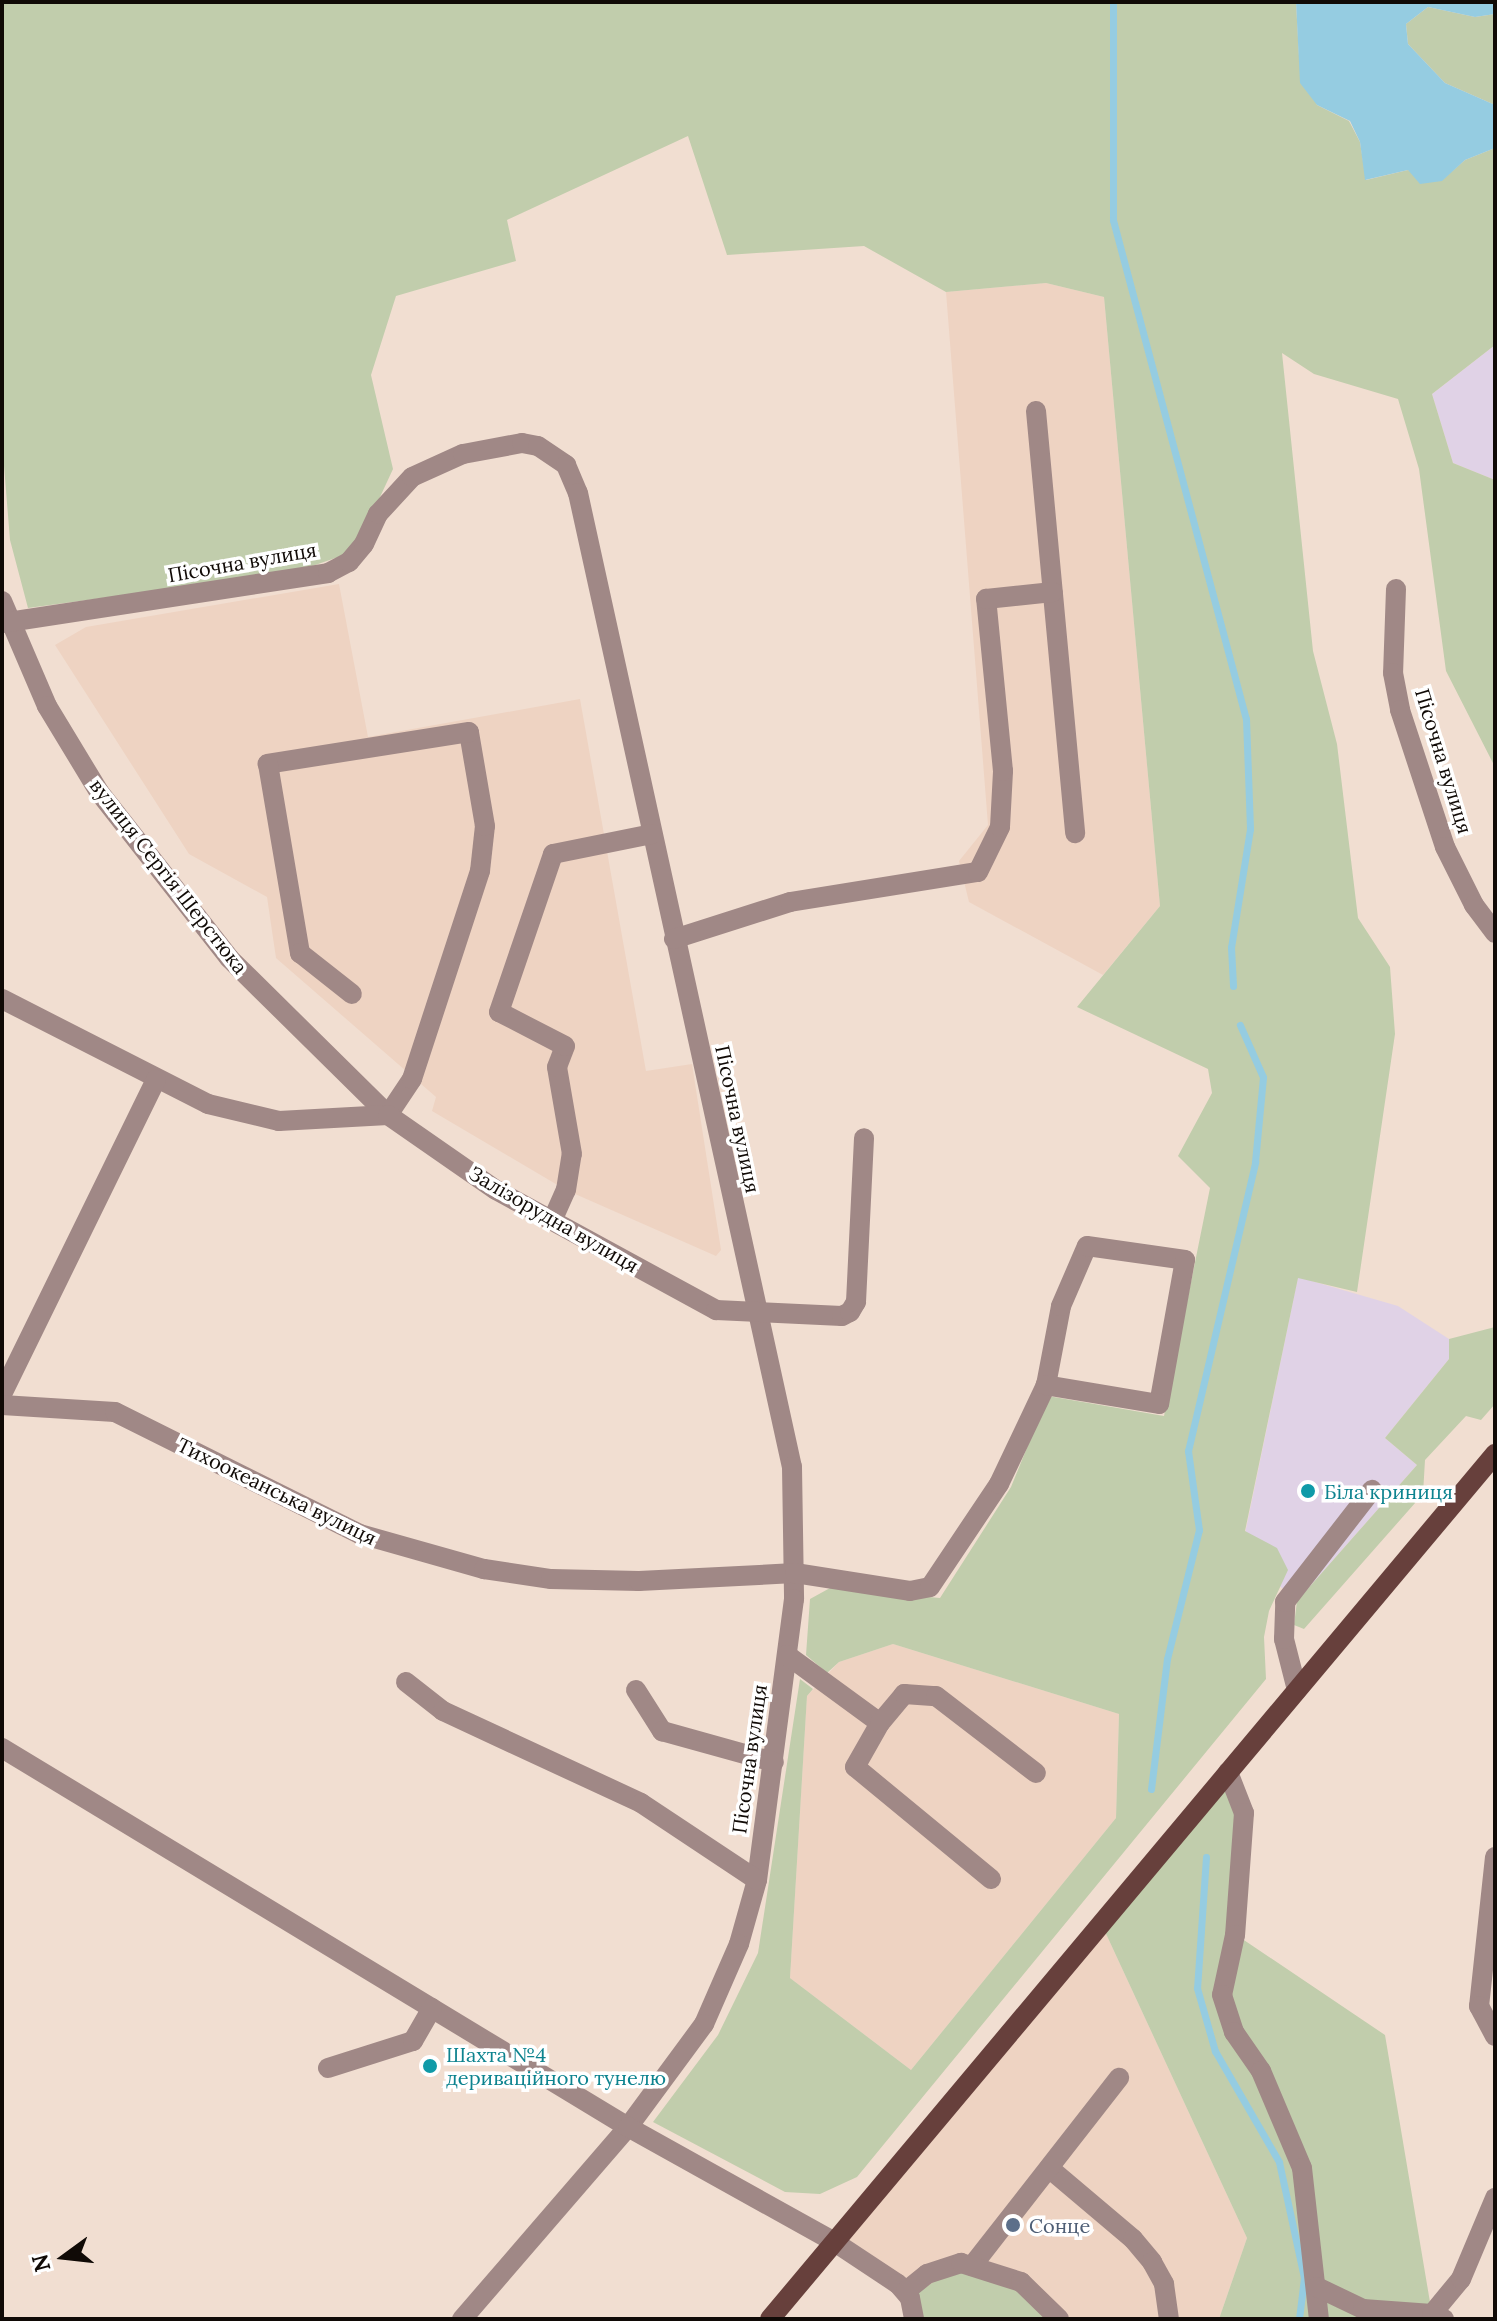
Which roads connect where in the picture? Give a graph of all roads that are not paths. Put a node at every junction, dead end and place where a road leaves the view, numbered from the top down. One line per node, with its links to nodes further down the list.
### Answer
1 (1036, 411): 3 (street)
2 (1396, 589): 8 (street, Пісочна вулиця)
3 (1053, 592): 6 (street); 9 (street)
4 (2, 601): 5 (street, вулиця Сергія Шерстюка)
5 (5, 623): 7 (street, Пісочна вулиця); 13 (street, вулиця Сергія Шерстюка)
6 (1075, 833)
7 (652, 834): 9 (street, Пісочна вулиця); 15 (street)
8 (1495, 933)
9 (674, 939): 16 (street, Пісочна вулиця)
10 (352, 994): 13 (street)
11 (2, 999): 12 (street)
12 (156, 1080): 13 (street); 18 (street)
13 (388, 1115): 15 (street, Залізорудна вулиця)
14 (864, 1138): 16 (street, Залізорудна вулиця)
15 (552, 1221): 16 (street, Залізорудна вулиця)
16 (756, 1312): 22 (street, Пісочна вулиця)
17 (1046, 1385): 17 (street, Тихоокеанська вулиця); 22 (street, Тихоокеанська вулиця)
18 (2, 1394)
19 (2, 1405): 22 (street, Тихоокеанська вулиця)
20 (1495, 1454): 26 (main road)
21 (1372, 1490): 26 (street)
22 (795, 1573): 23 (street, Пісочна вулиця)
23 (787, 1655): 27 (street); 29 (street, Пісочна вулиця)
24 (406, 1682): 34 (street)
25 (636, 1690): 29 (street)
26 (1297, 1690): 30 (main road)
27 (880, 1723): 31 (street); 33 (street)
28 (2, 1748): 35 (street)
29 (774, 1762): 34 (street, Пісочна вулиця)
30 (1228, 1772): 42 (main road); 44 (street)
31 (1036, 1773)
32 (1495, 1857): 36 (street)
33 (991, 1879)
34 (757, 1880): 39 (street, Пісочна вулиця)
35 (432, 2008): 37 (street); 39 (street)
36 (1495, 2036)
37 (328, 2068)
38 (1119, 2078): 40 (street)
39 (628, 2127): 42 (street); 47 (street, Пісочна вулиця)
40 (1049, 2168): 43 (street); 51 (street)
41 (1495, 2198): 46 (street)
42 (836, 2243): 45 (street); 48 (main road)
43 (972, 2266): 45 (street); 50 (street)
44 (1317, 2287): 46 (street); 52 (street)
45 (906, 2291): 49 (street)
46 (1438, 2316)
47 (462, 2319)
48 (770, 2319)
49 (914, 2319)
50 (1059, 2319)
51 (1169, 2319)
52 (1319, 2319)

